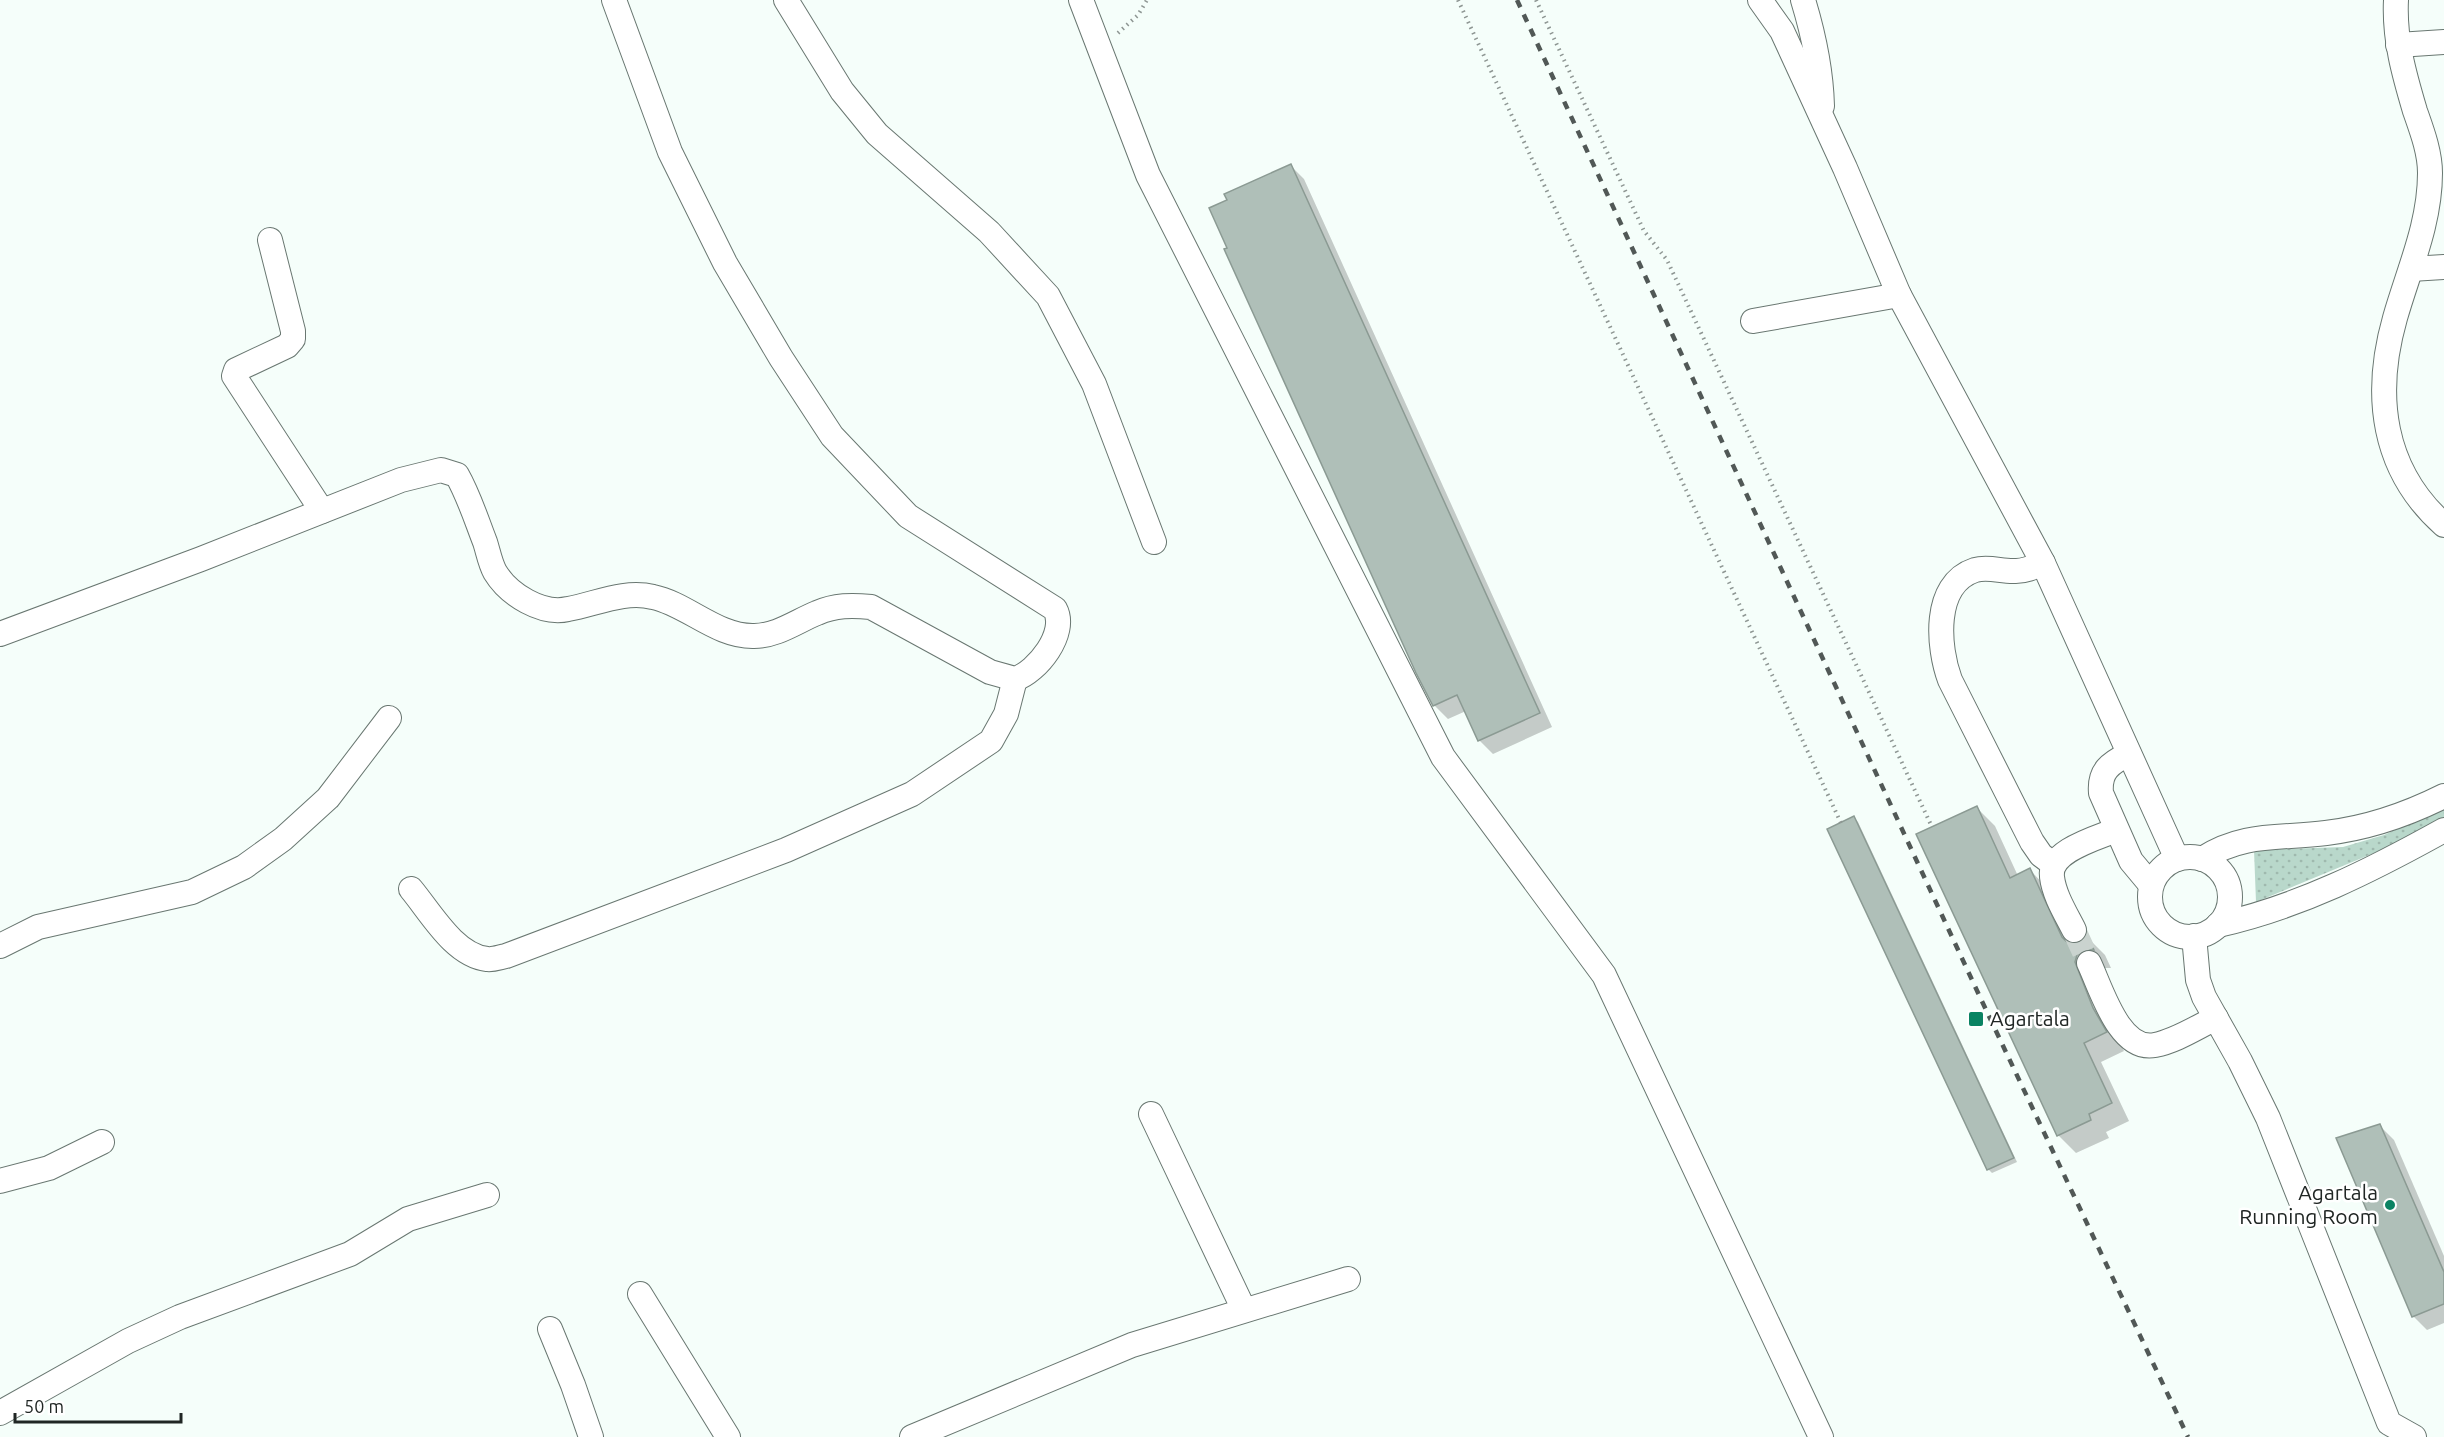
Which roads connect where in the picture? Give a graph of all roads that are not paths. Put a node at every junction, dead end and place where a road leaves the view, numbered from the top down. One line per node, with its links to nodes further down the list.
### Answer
1 (614, 0): 20 (street)
2 (786, 0): 17 (street)
3 (1081, 0): 49 (street)
4 (1760, 0): 9 (street)
5 (1803, 0): 9 (street)
6 (2396, 0): 8 (street)
7 (2444, 42): 8 (street)
8 (2398, 45): 12 (street)
9 (1823, 120): 13 (street)
10 (270, 240): 15 (street)
11 (2444, 267): 12 (street)
12 (2411, 269): 16 (street)
13 (1899, 295): 14 (street); 18 (street)
14 (1753, 321)
15 (322, 511): 19 (street); 20 (street)
16 (2444, 525)
17 (1155, 542)
18 (2043, 562): 22 (street); 28 (street)
19 (0, 633)
20 (1015, 679): 30 (street)
21 (389, 718): 34 (street)
22 (2129, 754): 24 (street); 26 (street)
23 (2444, 796): 27 (street)
24 (2116, 830): 28 (street); 29 (street)
25 (2444, 830): 31 (street)
26 (2177, 859): 27 (street); 29 (street)
27 (2202, 859): 31 (street)
28 (2053, 864): 32 (street)
29 (2151, 885): 33 (street)
30 (411, 889)
31 (2218, 925): 33 (street)
32 (2074, 930)
33 (2194, 936): 36 (street)
34 (0, 946)
35 (2089, 963): 36 (street)
36 (2216, 1018): 50 (street)
37 (1151, 1114): 43 (street)
38 (102, 1142): 39 (street)
39 (0, 1181)
40 (487, 1194): 45 (street)
41 (1348, 1279): 43 (street)
42 (640, 1294): 47 (street)
43 (1244, 1311): 48 (street)
44 (550, 1329): 46 (street)
45 (0, 1413)
46 (591, 1437)
47 (728, 1437)
48 (912, 1437)
49 (1821, 1437)
50 (2414, 1437)

